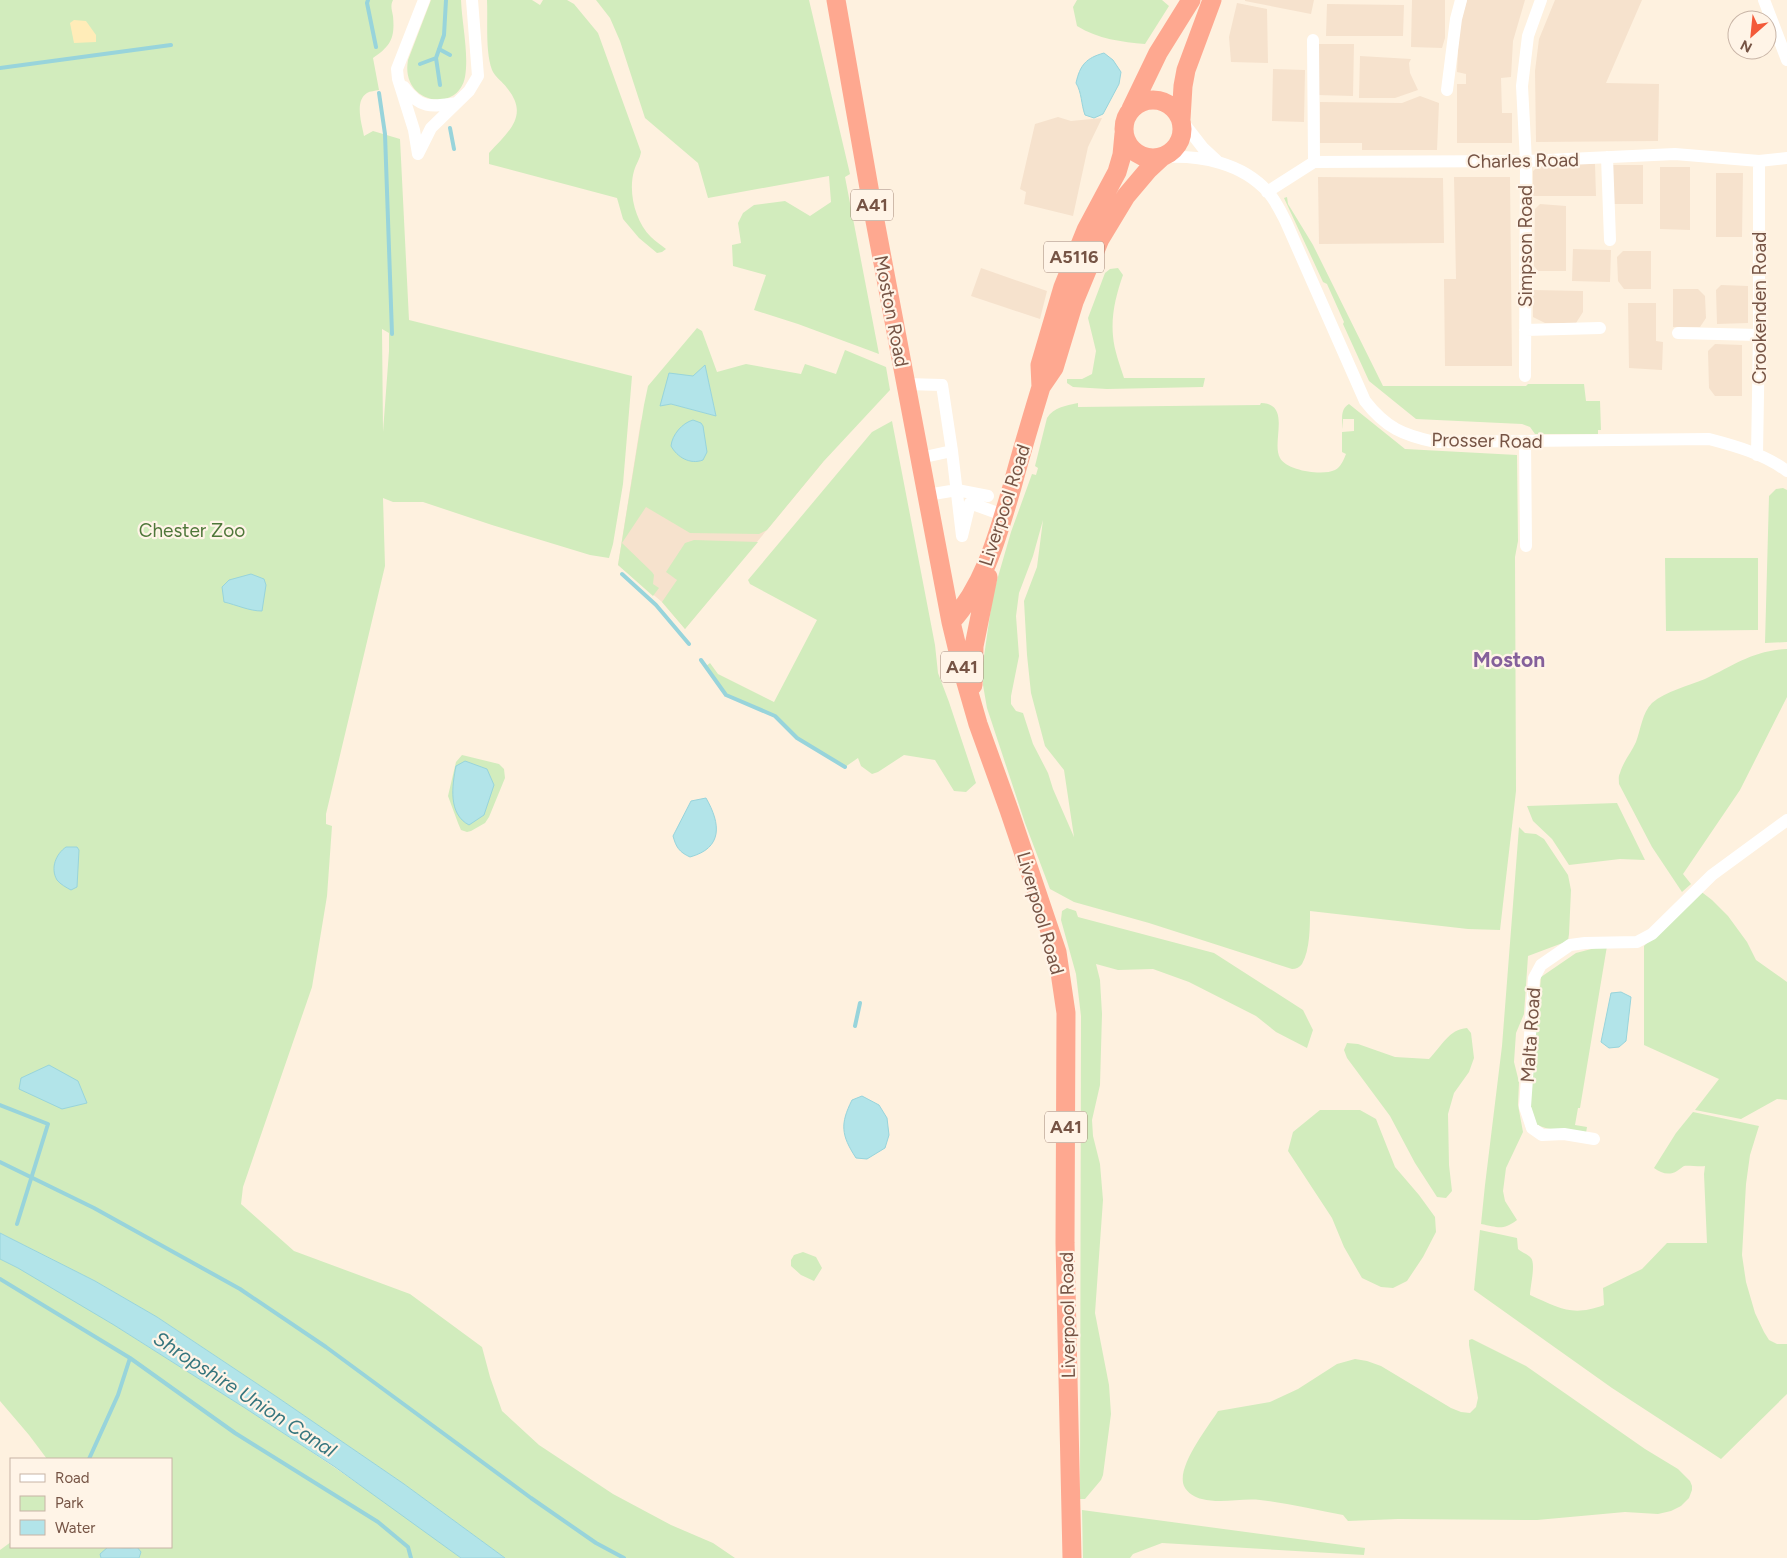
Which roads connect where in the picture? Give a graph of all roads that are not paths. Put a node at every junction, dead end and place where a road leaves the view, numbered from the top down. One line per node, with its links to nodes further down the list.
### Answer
1 (424, 0): 11 (street)
2 (472, 0): 13 (street)
3 (836, 0): 31 (highway, Moston Road / A41)
4 (1191, 0): 14 (highway, A5116)
5 (1212, 0): 15 (highway, A5116)
6 (1461, 0): 12 (street)
7 (1541, 0): 21 (street, Simpson Road)
8 (1764, 0): 10 (street)
9 (1313, 40): 23 (street)
10 (1787, 60)
11 (398, 80): 13 (street); 13 (street)
12 (1447, 90)
13 (456, 103)
14 (1131, 109): 15 (highway); 16 (highway, A5116)
15 (1182, 120): 17 (highway, A5116); 20 (street, Prosser Road)
16 (1124, 134): 17 (highway); 32 (highway, Liverpool Road / A5116)
17 (1163, 157): 20 (street, Prosser Road); 32 (highway, Liverpool Road / A5116)
18 (1607, 158): 21 (street, Charles Road); 22 (street, Charles Road); 25 (street)
19 (1787, 158): 22 (street, Charles Road)
20 (1216, 161): 24 (street, Prosser Road)
21 (1526, 161): 23 (street, Charles Road); 27 (street, Simpson Road)
22 (1760, 161): 29 (street, Crookenden Road)
23 (1314, 162): 24 (street)
24 (1267, 192): 33 (street, Prosser Road)
25 (1610, 240)
26 (1600, 328): 27 (street)
27 (1525, 330): 30 (street, Simpson Road)
28 (1678, 333): 29 (street)
29 (1759, 335): 35 (street, Crookenden Road)
30 (1524, 376)
31 (906, 384): 34 (street); 36 (highway, Moston Road / A41)
32 (1041, 387): 41 (highway, Liverpool Road / A5116)
33 (1525, 441): 35 (street, Prosser Road); 43 (street)
34 (952, 451): 36 (street); 38 (street)
35 (1757, 455): 37 (street, Prosser Road)
36 (920, 458): 39 (highway, Moston Road / A41)
37 (1787, 471)
38 (957, 490): 39 (street); 40 (street); 41 (street)
39 (927, 495): 44 (highway, Moston Road / A41)
40 (988, 496)
41 (1003, 515): 42 (highway, Liverpool Road / A5116)
42 (996, 540): 44 (highway, Liverpool Road / A5116); 45 (highway)
43 (1526, 546)
44 (951, 622): 45 (highway, Liverpool Road / A41)
45 (974, 711): 48 (highway, Liverpool Road / A41)
46 (1787, 820): 47 (street, Malta Road)
47 (1594, 1138)
48 (1072, 1558)

